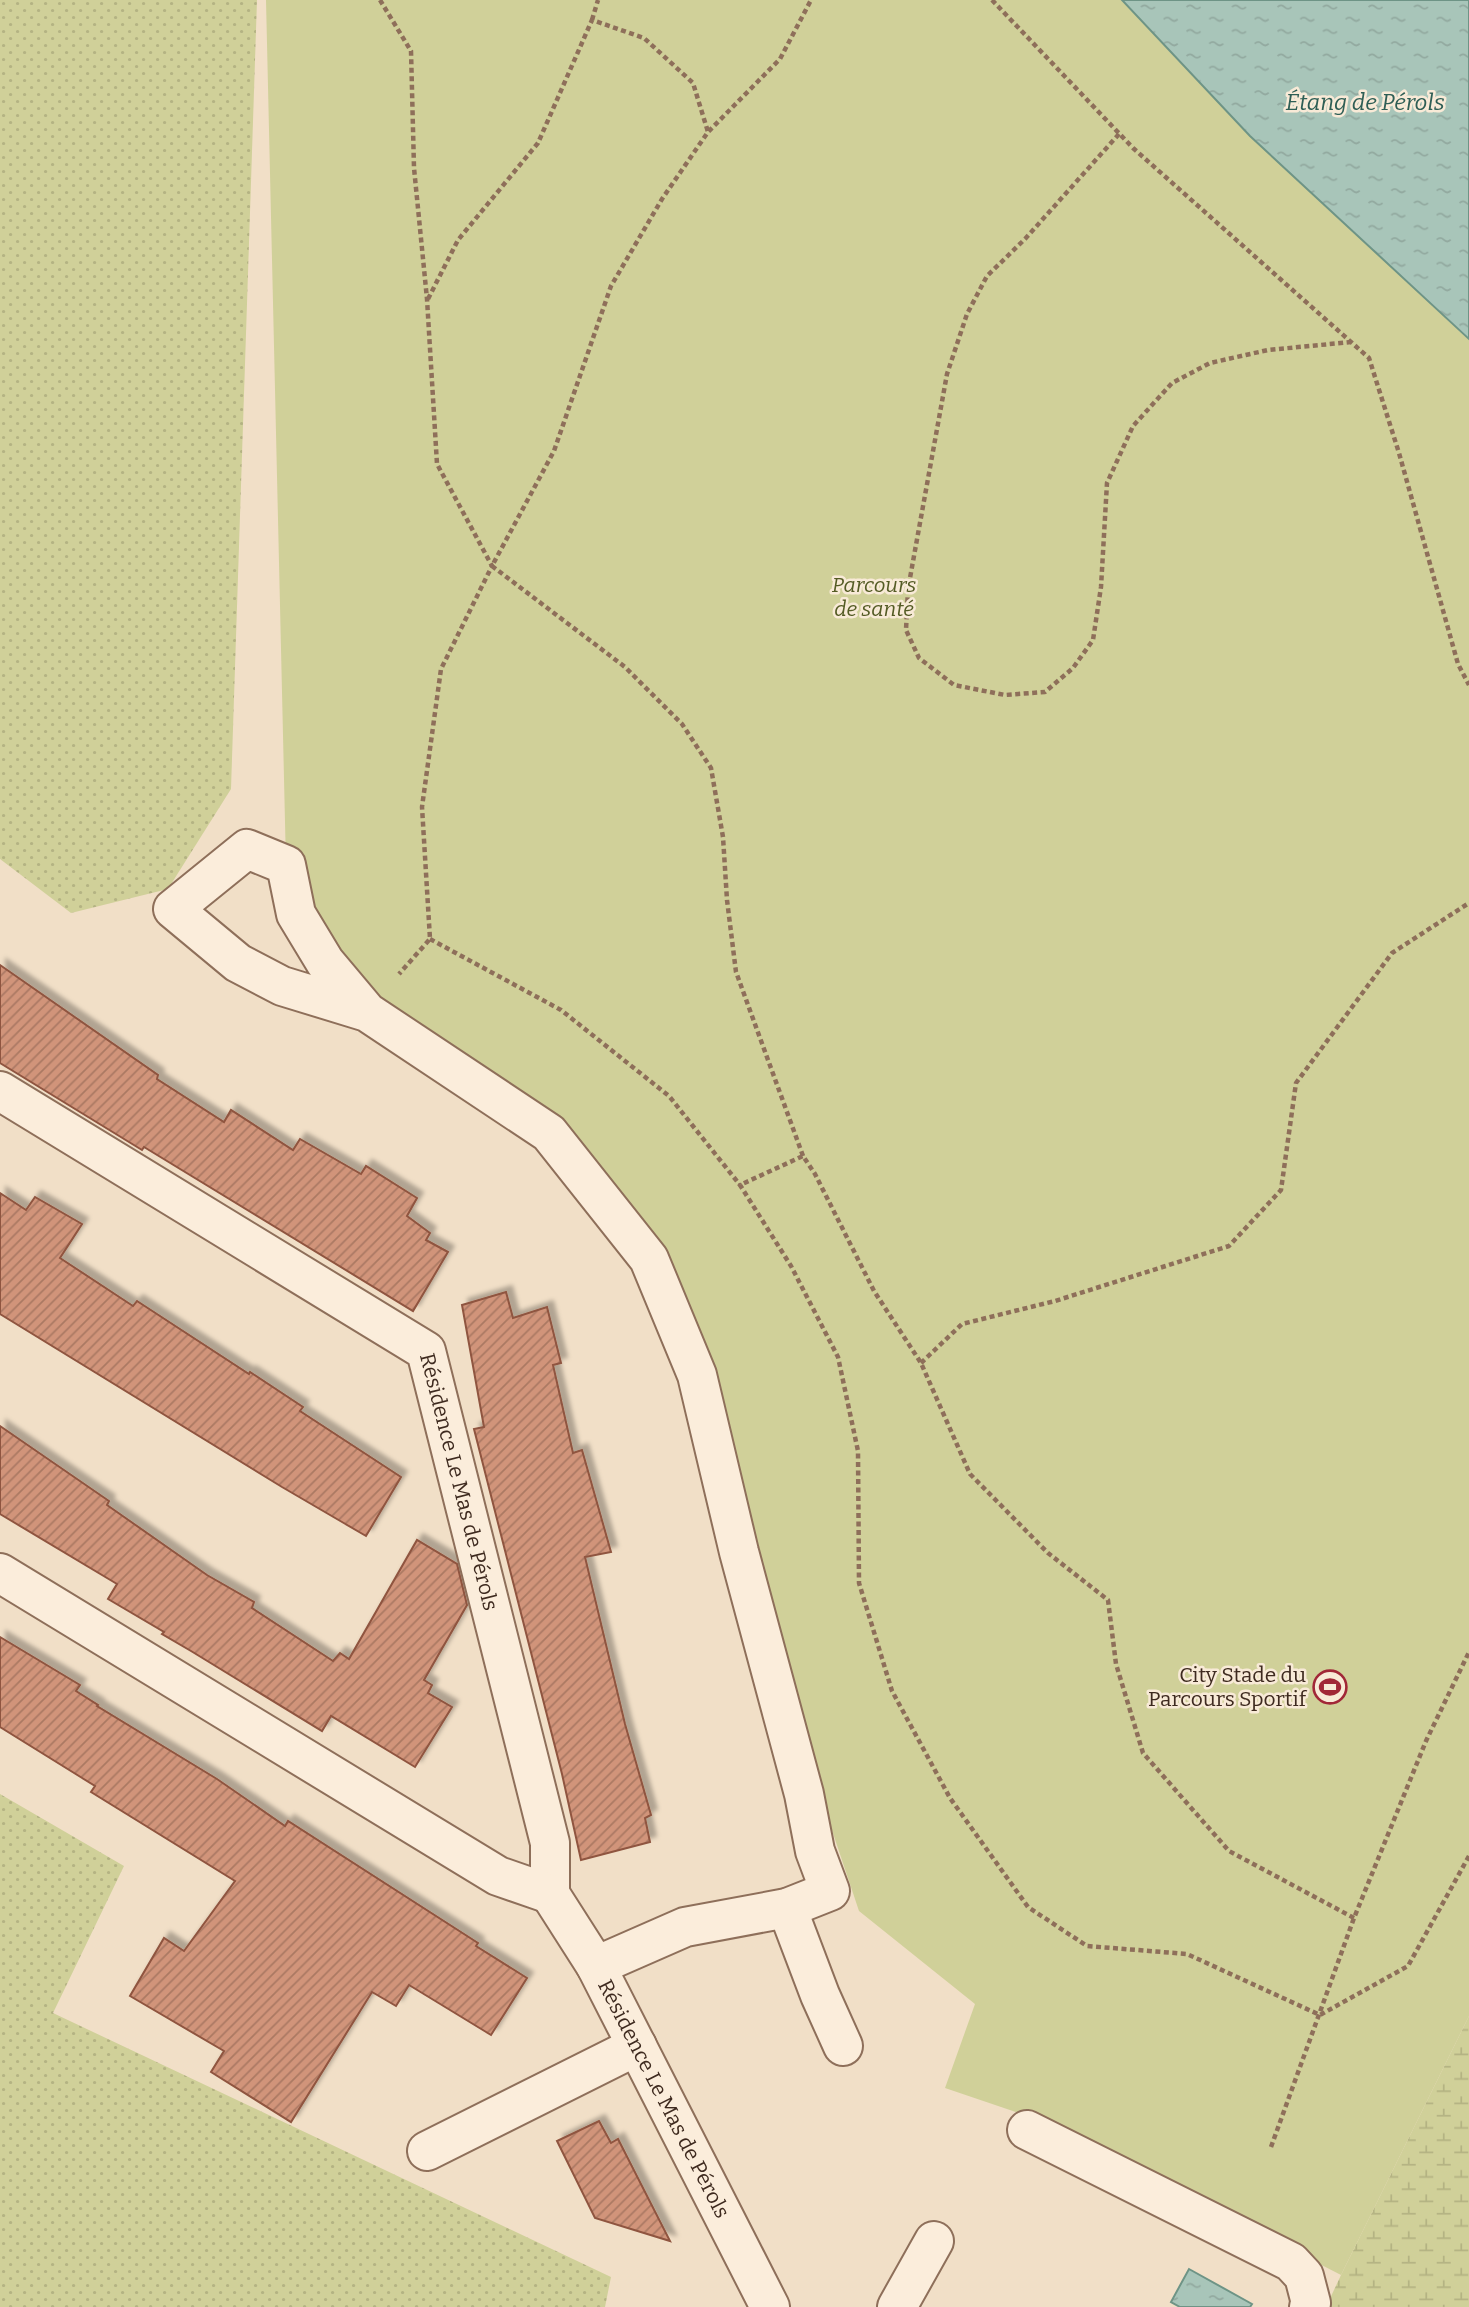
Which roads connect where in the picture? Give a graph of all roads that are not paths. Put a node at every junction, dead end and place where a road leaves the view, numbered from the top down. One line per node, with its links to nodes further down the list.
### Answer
1 (367, 1012): 1 (street); 5 (street)
2 (0, 1091): 4 (street, Résidence Le Mas de Pérols)
3 (0, 1573): 4 (street)
4 (550, 1894): 6 (street, Résidence Le Mas de Pérols)
5 (787, 1908): 6 (street); 8 (street)
6 (596, 1966): 7 (street, Résidence Le Mas de Pérols)
7 (637, 2046): 10 (street); 12 (street, Résidence Le Mas de Pérols)
8 (843, 2046)
9 (1027, 2130): 14 (street)
10 (427, 2151)
11 (934, 2241): 13 (street)
12 (770, 2307)
13 (897, 2307)
14 (1309, 2307)

